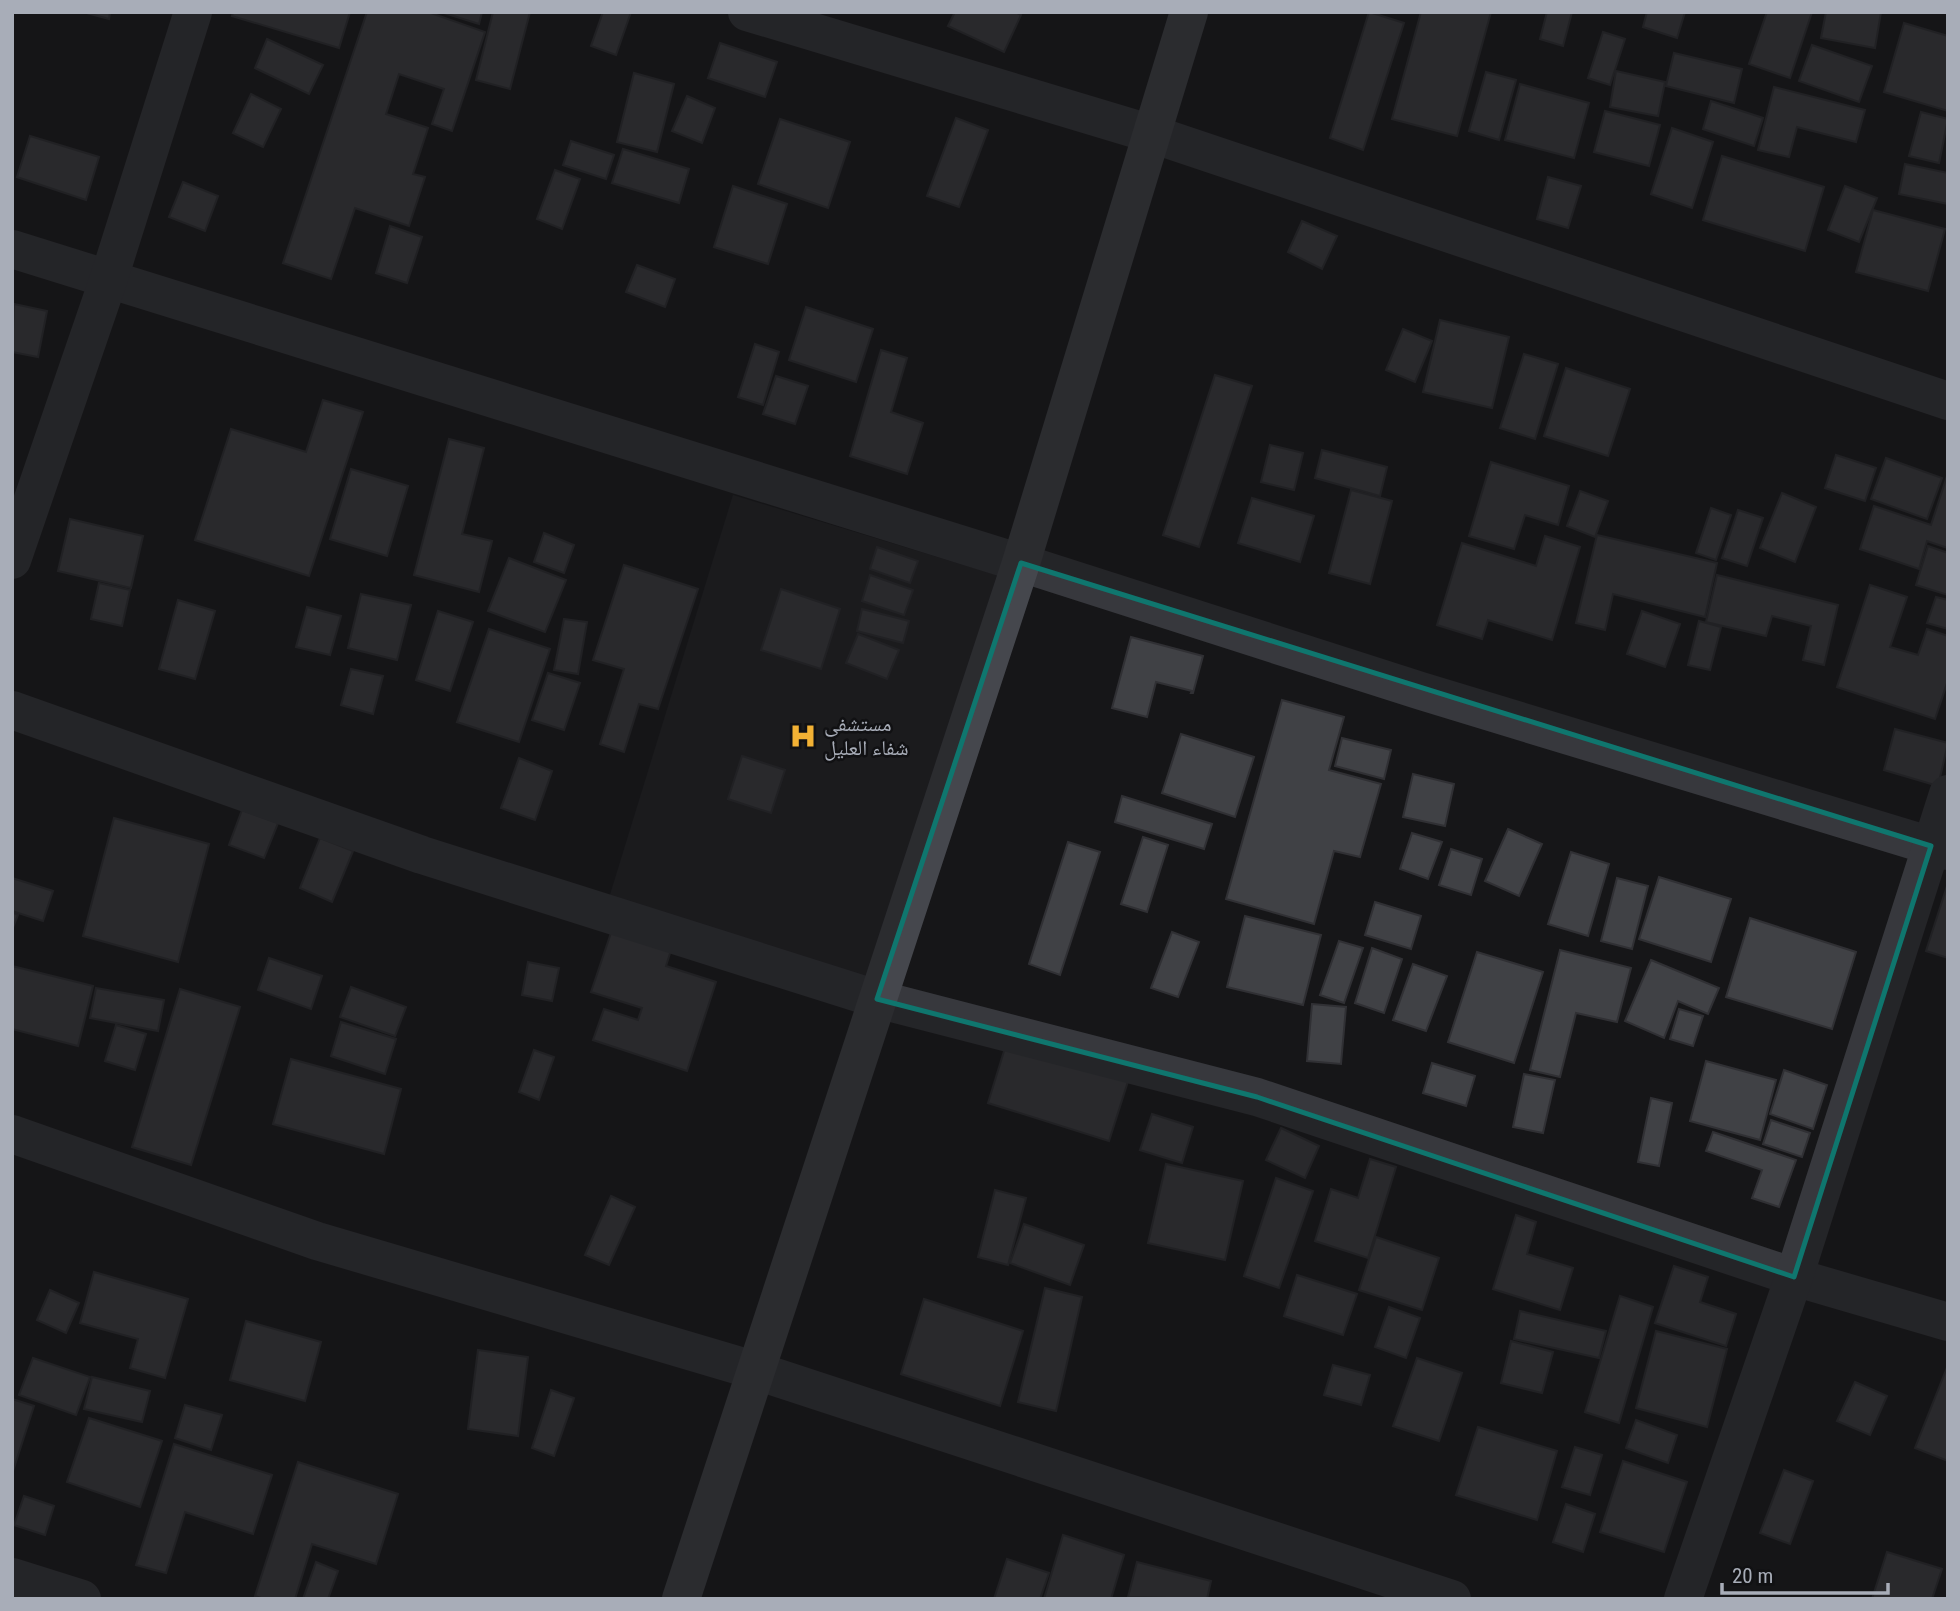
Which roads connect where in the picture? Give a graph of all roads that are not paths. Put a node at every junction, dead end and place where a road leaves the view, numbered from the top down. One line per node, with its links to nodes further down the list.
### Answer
1 (193, 12): 6 (street)
2 (747, 12): 4 (street)
3 (1189, 12): 4 (street)
4 (1152, 134): 7 (street); 9 (street)
5 (12, 250): 6 (street)
6 (109, 278): 8 (street); 9 (street)
7 (1948, 401)
8 (12, 560)
9 (1021, 563): 12 (street); 13 (street)
10 (12, 710): 13 (street)
11 (1948, 794): 12 (street)
12 (1939, 849): 15 (street)
13 (877, 999): 15 (street); 17 (street)
14 (12, 1134): 17 (street)
15 (1794, 1277): 16 (street); 22 (street)
16 (1948, 1322)
17 (757, 1371): 20 (street); 21 (street)
18 (12, 1577): 19 (street)
19 (82, 1599)
20 (681, 1599)
21 (1451, 1599)
22 (1683, 1599)

